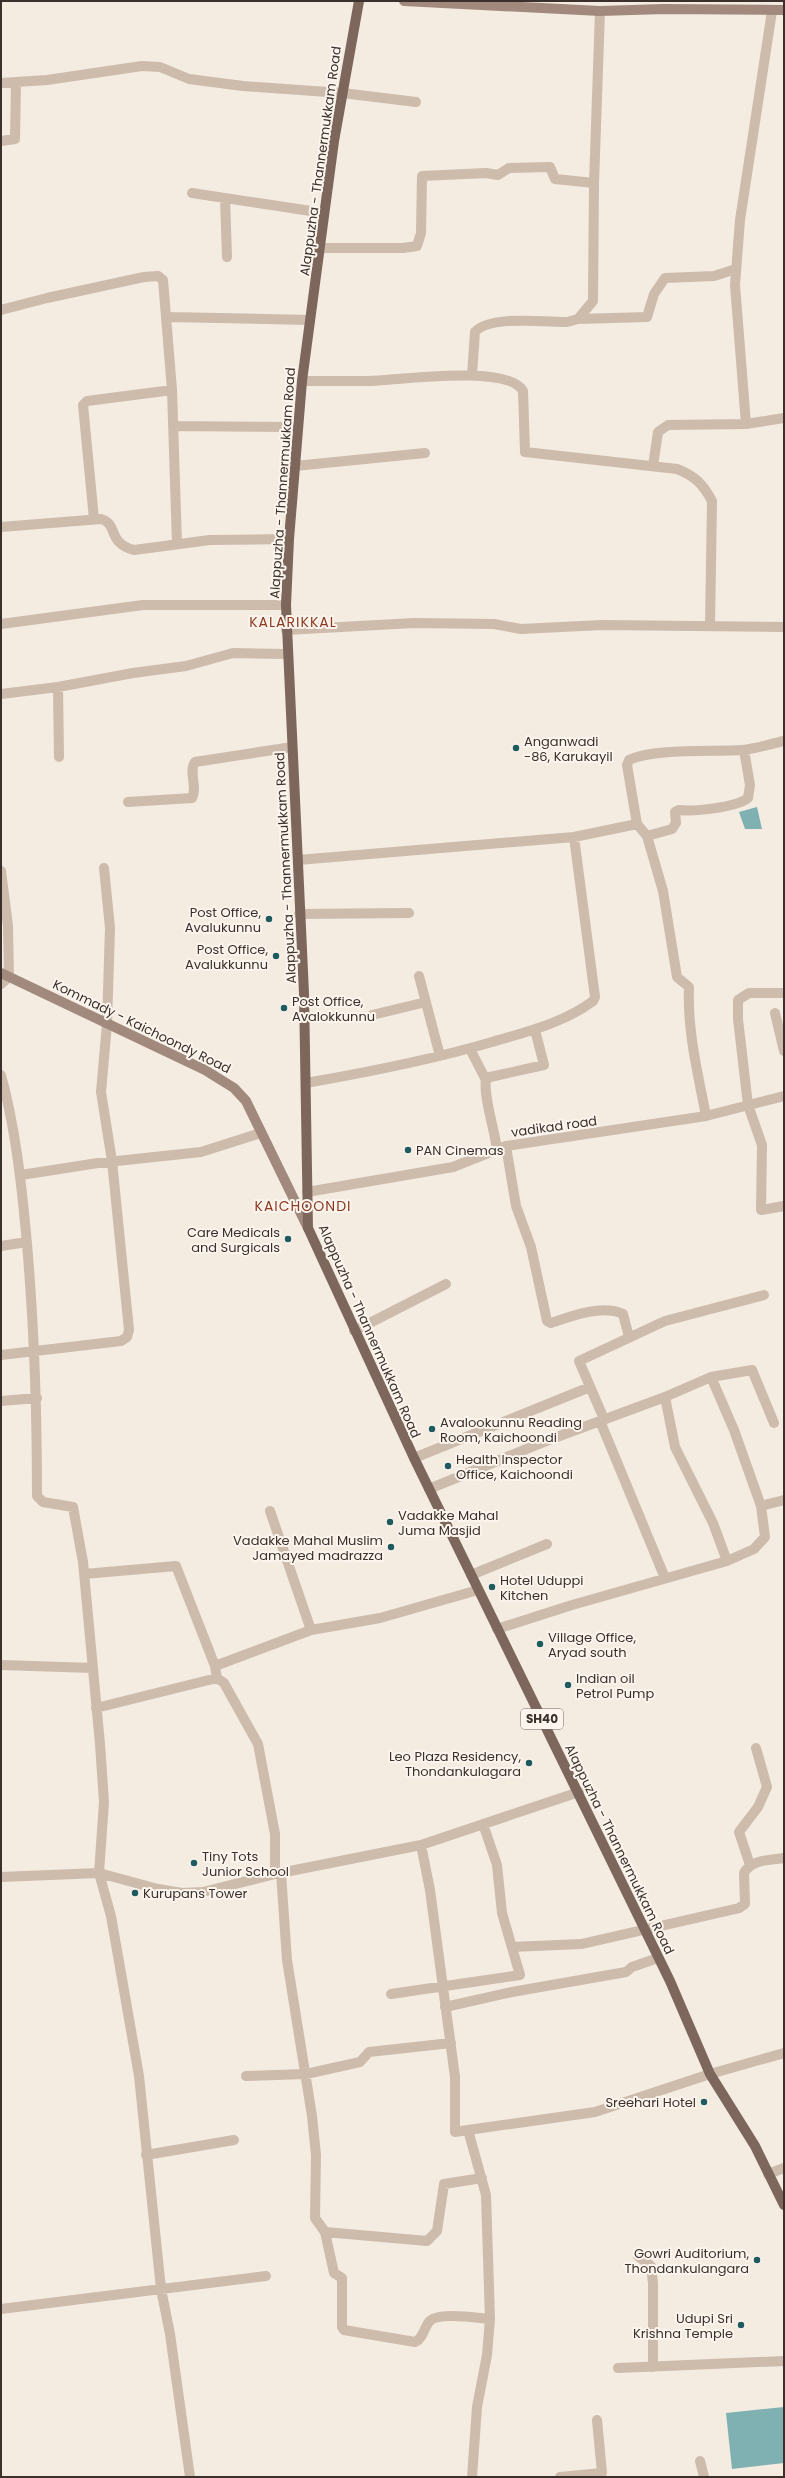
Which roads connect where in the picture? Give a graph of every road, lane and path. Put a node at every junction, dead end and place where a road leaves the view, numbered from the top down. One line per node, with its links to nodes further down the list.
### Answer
1 (359, 1): 9 (main road, Alappuzha - Thannermukkam Road / SH40)
2 (404, 1): 5 (main road)
3 (664, 5): 5 (main road); 6 (main road)
4 (784, 10): 6 (main road)
5 (600, 11): 12 (street)
6 (772, 11): 18 (street)
7 (16, 82): 8 (street); 9 (street); 11 (street)
8 (1, 83)
9 (342, 93): 10 (street); 15 (main road, Alappuzha - Thannermukkam Road / SH40)
10 (416, 102)
11 (1, 141)
12 (594, 183): 16 (street); 21 (street)
13 (192, 193): 14 (street)
14 (225, 198): 15 (street); 17 (street)
15 (324, 213): 16 (main road, Alappuzha - Thannermukkam Road / SH40)
16 (319, 248): 22 (main road, Alappuzha - Thannermukkam Road / SH40)
17 (227, 257)
18 (736, 269): 21 (street); 27 (street)
19 (1, 310): 20 (street)
20 (166, 317): 22 (street); 25 (street)
21 (578, 319): 23 (street)
22 (310, 320): 24 (main road, Alappuzha - Thannermukkam Road / SH40)
23 (472, 375): 24 (street); 32 (street)
24 (302, 381): 29 (main road, Alappuzha - Thannermukkam Road / SH40)
25 (172, 390): 28 (street); 33 (street)
26 (784, 418): 27 (street)
27 (746, 424): 32 (street)
28 (173, 426): 29 (street); 36 (street)
29 (298, 427): 31 (main road, Alappuzha - Thannermukkam Road / SH40)
30 (425, 453): 31 (street)
31 (295, 466): 35 (main road, Alappuzha - Thannermukkam Road / SH40)
32 (652, 466): 39 (street)
33 (94, 519): 34 (street); 36 (street)
34 (1, 527)
35 (288, 539): 36 (street); 37 (main road, Alappuzha - Thannermukkam Road / SH40)
36 (177, 544)
37 (286, 605): 38 (street); 41 (main road, Alappuzha - Thannermukkam Road / SH40)
38 (1, 624)
39 (710, 626): 40 (street); 41 (street)
40 (784, 627)
41 (286, 630): 42 (main road, Alappuzha - Thannermukkam Road / SH40)
42 (287, 654): 43 (street); 46 (main road, Alappuzha - Thannermukkam Road / SH40)
43 (58, 687): 44 (street); 48 (street)
44 (1, 694)
45 (784, 741): 47 (street)
46 (292, 747): 49 (street); 53 (main road, Alappuzha - Thannermukkam Road / SH40)
47 (744, 750): 50 (street); 51 (street)
48 (59, 757)
49 (128, 802)
50 (637, 824): 51 (street); 52 (street)
51 (647, 836): 75 (street)
52 (574, 837): 53 (street); 66 (street)
53 (298, 860): 57 (main road, Alappuzha - Thannermukkam Road / SH40)
54 (104, 868): 65 (street)
55 (1, 871): 58 (street)
56 (409, 913): 57 (street)
57 (299, 914): 72 (main road, Alappuzha - Thannermukkam Road / SH40)
58 (5, 975): 60 (street); 65 (main road, Kommady - Kaichoondy Road)
59 (419, 976): 62 (street)
60 (1, 984)
61 (784, 993): 74 (street)
62 (426, 1002): 64 (street); 69 (street)
63 (775, 1013): 68 (street)
64 (372, 1015)
65 (107, 1024): 76 (main road, Kommady - Kaichoondy Road); 78 (street)
66 (535, 1030): 67 (street); 71 (street)
67 (470, 1049): 69 (street); 71 (street)
68 (784, 1051)
69 (440, 1056): 72 (street)
70 (1, 1075): 79 (street)
71 (486, 1080): 77 (street)
72 (306, 1083): 80 (main road, Alappuzha - Thannermukkam Road / SH40)
73 (784, 1096): 74 (street, vadikad road)
74 (748, 1105): 75 (street, vadikad road); 81 (street)
75 (706, 1116): 77 (street, vadikad road)
76 (260, 1133): 78 (street); 82 (main road, Kommady - Kaichoondy Road)
77 (502, 1148): 80 (street, vadikad road); 88 (street)
78 (112, 1161): 79 (street); 89 (street)
79 (21, 1175): 83 (street)
80 (307, 1192): 82 (main road, Alappuzha - Thannermukkam Road / SH40)
81 (784, 1206)
82 (308, 1228): 87 (main road, Alappuzha - Thannermukkam Road / SH40)
83 (27, 1242): 84 (street); 89 (street)
84 (1, 1246)
85 (446, 1284): 87 (street)
86 (764, 1295): 88 (street)
87 (354, 1331): 98 (main road, Alappuzha - Thannermukkam Road / SH40)
88 (629, 1337): 92 (street)
89 (34, 1351): 90 (street); 94 (street)
90 (1, 1355)
91 (711, 1377): 93 (street); 97 (street); 101 (street)
92 (590, 1387): 96 (street); 98 (street)
93 (665, 1397): 96 (street); 104 (street)
94 (37, 1398): 95 (street); 105 (street)
95 (1, 1401)
96 (602, 1420): 99 (street); 107 (street)
97 (774, 1423)
98 (414, 1458): 99 (main road, Alappuzha - Thannermukkam Road / SH40)
99 (429, 1489): 106 (main road, Alappuzha - Thannermukkam Road / SH40)
100 (784, 1500): 101 (street)
101 (760, 1506): 104 (street)
102 (270, 1510): 110 (street)
103 (547, 1544): 106 (street)
104 (727, 1561): 107 (street)
105 (84, 1574): 112 (street); 113 (street)
106 (471, 1575): 108 (main road, Alappuzha - Thannermukkam Road / SH40)
107 (665, 1578): 109 (street)
108 (478, 1590): 109 (main road, Alappuzha - Thannermukkam Road / SH40); 110 (street)
109 (497, 1629): 117 (main road, Alappuzha - Thannermukkam Road / SH40)
110 (311, 1630): 112 (street)
111 (1, 1665): 113 (street)
112 (215, 1666): 114 (street)
113 (92, 1668): 115 (street)
114 (218, 1678): 115 (street); 123 (street)
115 (96, 1708): 122 (street)
116 (756, 1748): 121 (street)
117 (579, 1792): 118 (street); 125 (main road, Alappuzha - Thannermukkam Road / SH40)
118 (482, 1824): 119 (street); 126 (street)
119 (421, 1845): 123 (street); 128 (street)
120 (784, 1858): 121 (street)
121 (750, 1865): 125 (street)
122 (99, 1873): 123 (street); 124 (street); 138 (street)
123 (278, 1874): 133 (street)
124 (1, 1877)
125 (642, 1928): 126 (street); 127 (main road, Alappuzha - Thannermukkam Road / SH40)
126 (512, 1947): 128 (street)
127 (658, 1958): 130 (street); 134 (main road, Alappuzha - Thannermukkam Road / SH40)
128 (442, 1987): 129 (street); 130 (street)
129 (391, 1994)
130 (445, 2007): 131 (street)
131 (450, 2043): 133 (street); 136 (street)
132 (784, 2052): 134 (street)
133 (306, 2074): 135 (street); 143 (street)
134 (710, 2074): 136 (street); 140 (main road, Alappuzha - Thannermukkam Road / SH40)
135 (246, 2076)
136 (468, 2130): 141 (street)
137 (234, 2140): 138 (street)
138 (146, 2155): 146 (street)
139 (784, 2168): 140 (street)
140 (768, 2174): 142 (main road, Alappuzha - Thannermukkam Road / SH40)
141 (482, 2178): 143 (street); 148 (street)
142 (784, 2205)
143 (325, 2232): 148 (street)
144 (638, 2256): 150 (street)
145 (266, 2276): 146 (street)
146 (161, 2289): 147 (street); 154 (street)
147 (1, 2309)
148 (490, 2319): 155 (street)
149 (784, 2362): 150 (street)
150 (653, 2367): 151 (street)
151 (618, 2368)
152 (597, 2420): 156 (street)
153 (700, 2461): 157 (street)
154 (190, 2477)
155 (472, 2477)
156 (560, 2477)
157 (704, 2477)

